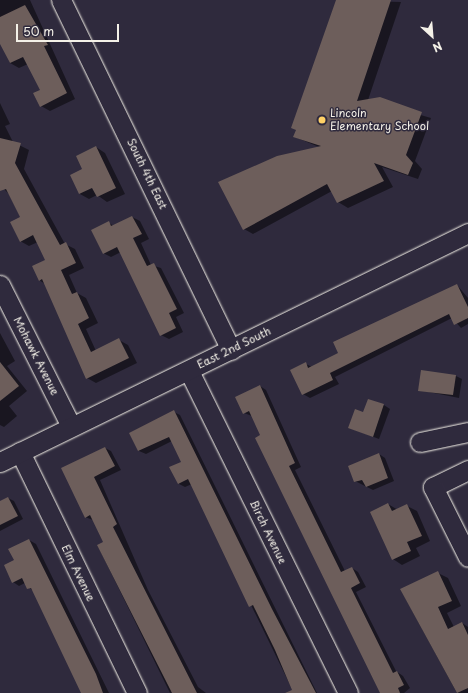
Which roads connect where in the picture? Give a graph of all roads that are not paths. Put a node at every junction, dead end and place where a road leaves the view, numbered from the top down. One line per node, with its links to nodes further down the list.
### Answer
1 (60, 0): 4 (street, South 4th East)
2 (468, 233): 4 (street, East 2nd South)
3 (0, 285): 6 (street, Mohawk Avenue)
4 (231, 350): 5 (street, East 2nd South)
5 (189, 371): 6 (street, East 2nd South); 14 (street, Birch Avenue)
6 (71, 426): 9 (street, East 2nd South)
7 (468, 432): 8 (street)
8 (420, 442)
9 (20, 452): 10 (street, East 2nd South); 13 (street, Elm Avenue)
10 (0, 462)
11 (468, 470): 12 (street)
12 (468, 558)
13 (137, 693)
14 (348, 693)

